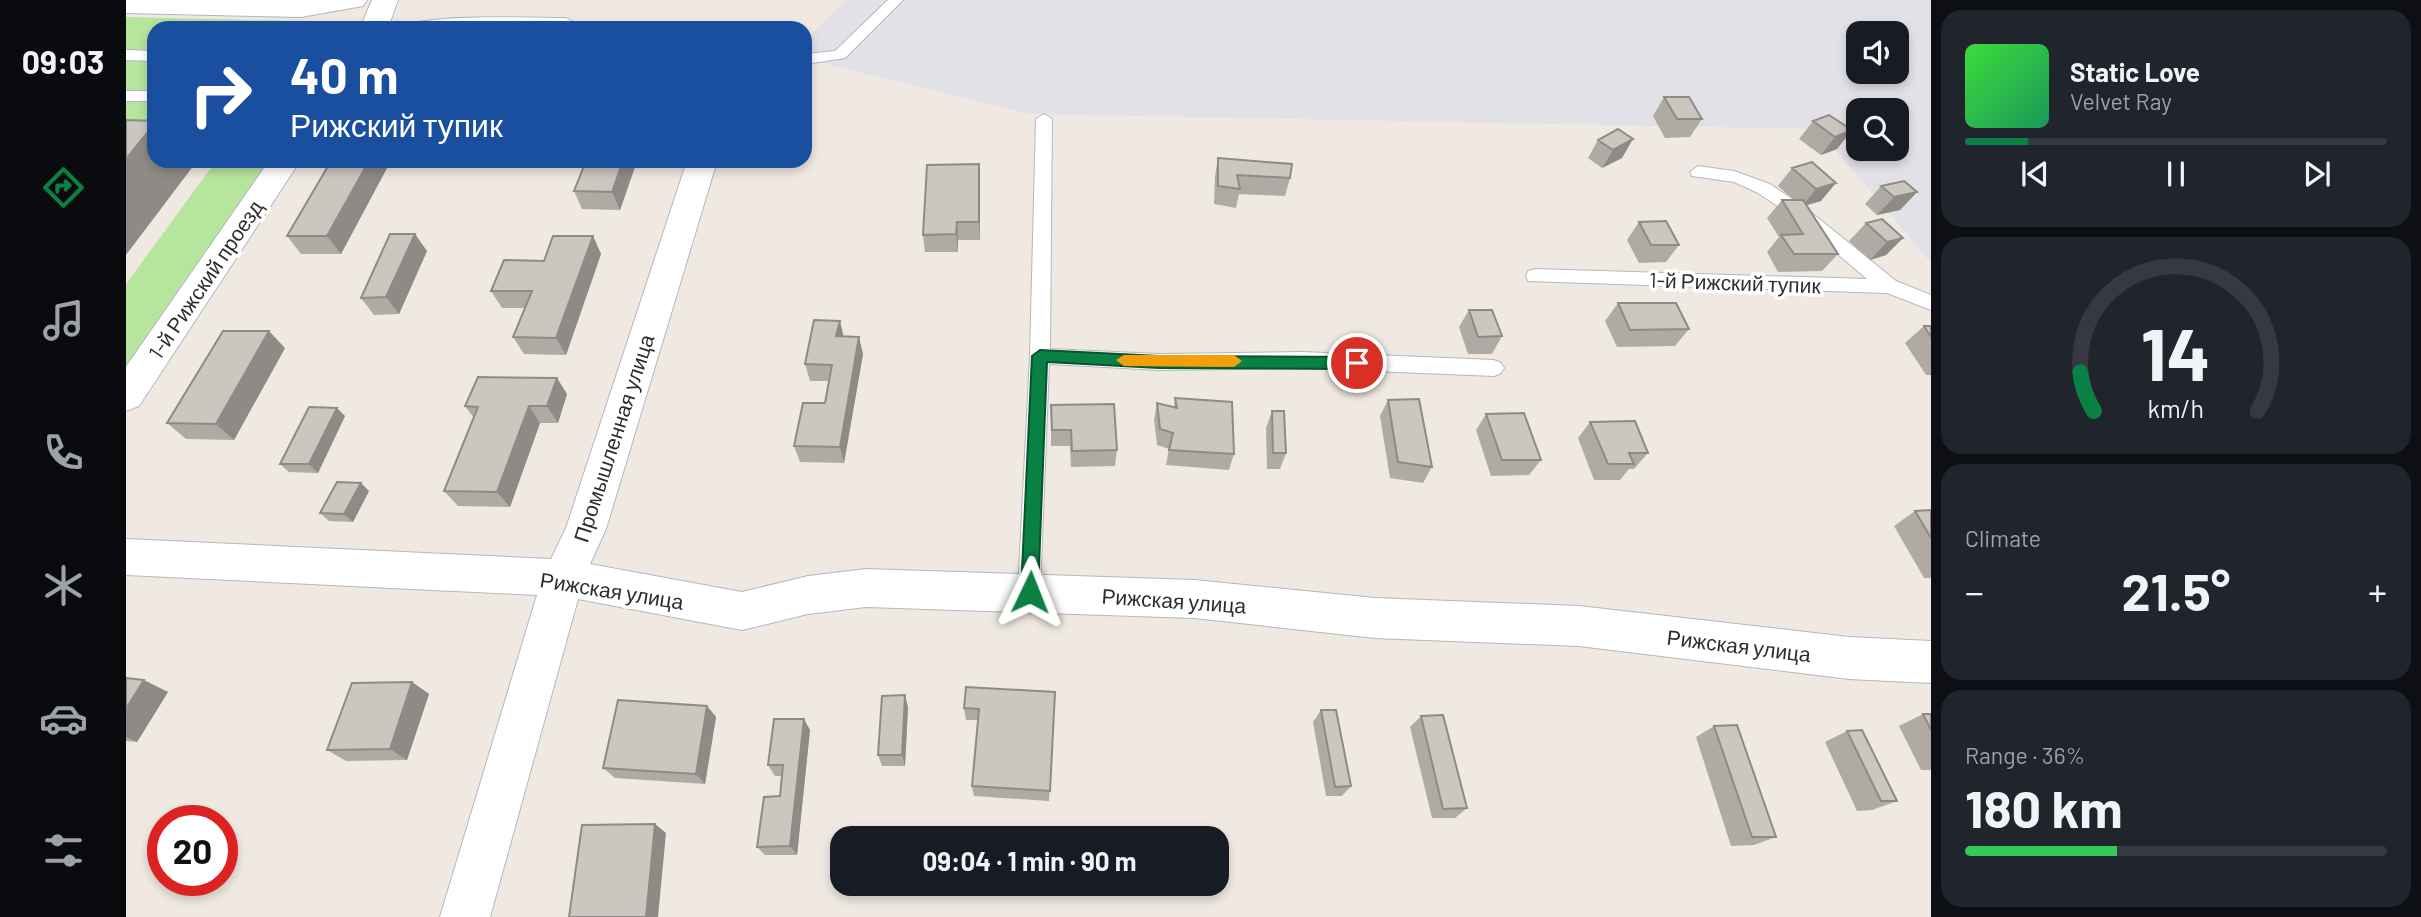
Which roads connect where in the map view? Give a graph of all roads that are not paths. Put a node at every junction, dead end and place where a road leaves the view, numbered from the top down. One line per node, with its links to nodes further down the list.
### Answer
1 (354, 0): 3 (street)
2 (896, 0): 6 (lane)
3 (126, 5)
4 (126, 55): 5 (lane)
5 (147, 56)
6 (812, 58)
7 (126, 96): 8 (lane)
8 (147, 96)
9 (1044, 119): 16 (lane)
10 (280, 168): 18 (street, 1-й Рижский проезд)
11 (700, 168): 20 (street, Промышленная улица)
12 (1698, 172): 14 (lane)
13 (1535, 276): 14 (lane, 1-й Рижский тупик)
14 (1889, 286): 15 (lane, 1-й Рижский тупик)
15 (1931, 303)
16 (1040, 356): 17 (lane); 21 (lane)
17 (1494, 368)
18 (126, 396)
19 (126, 557): 20 (street, Рижская улица)
20 (563, 578): 21 (street, Рижская улица); 23 (street, Промышленная улица)
21 (1030, 592): 22 (street, Рижская улица)
22 (1931, 662)
23 (465, 917)

